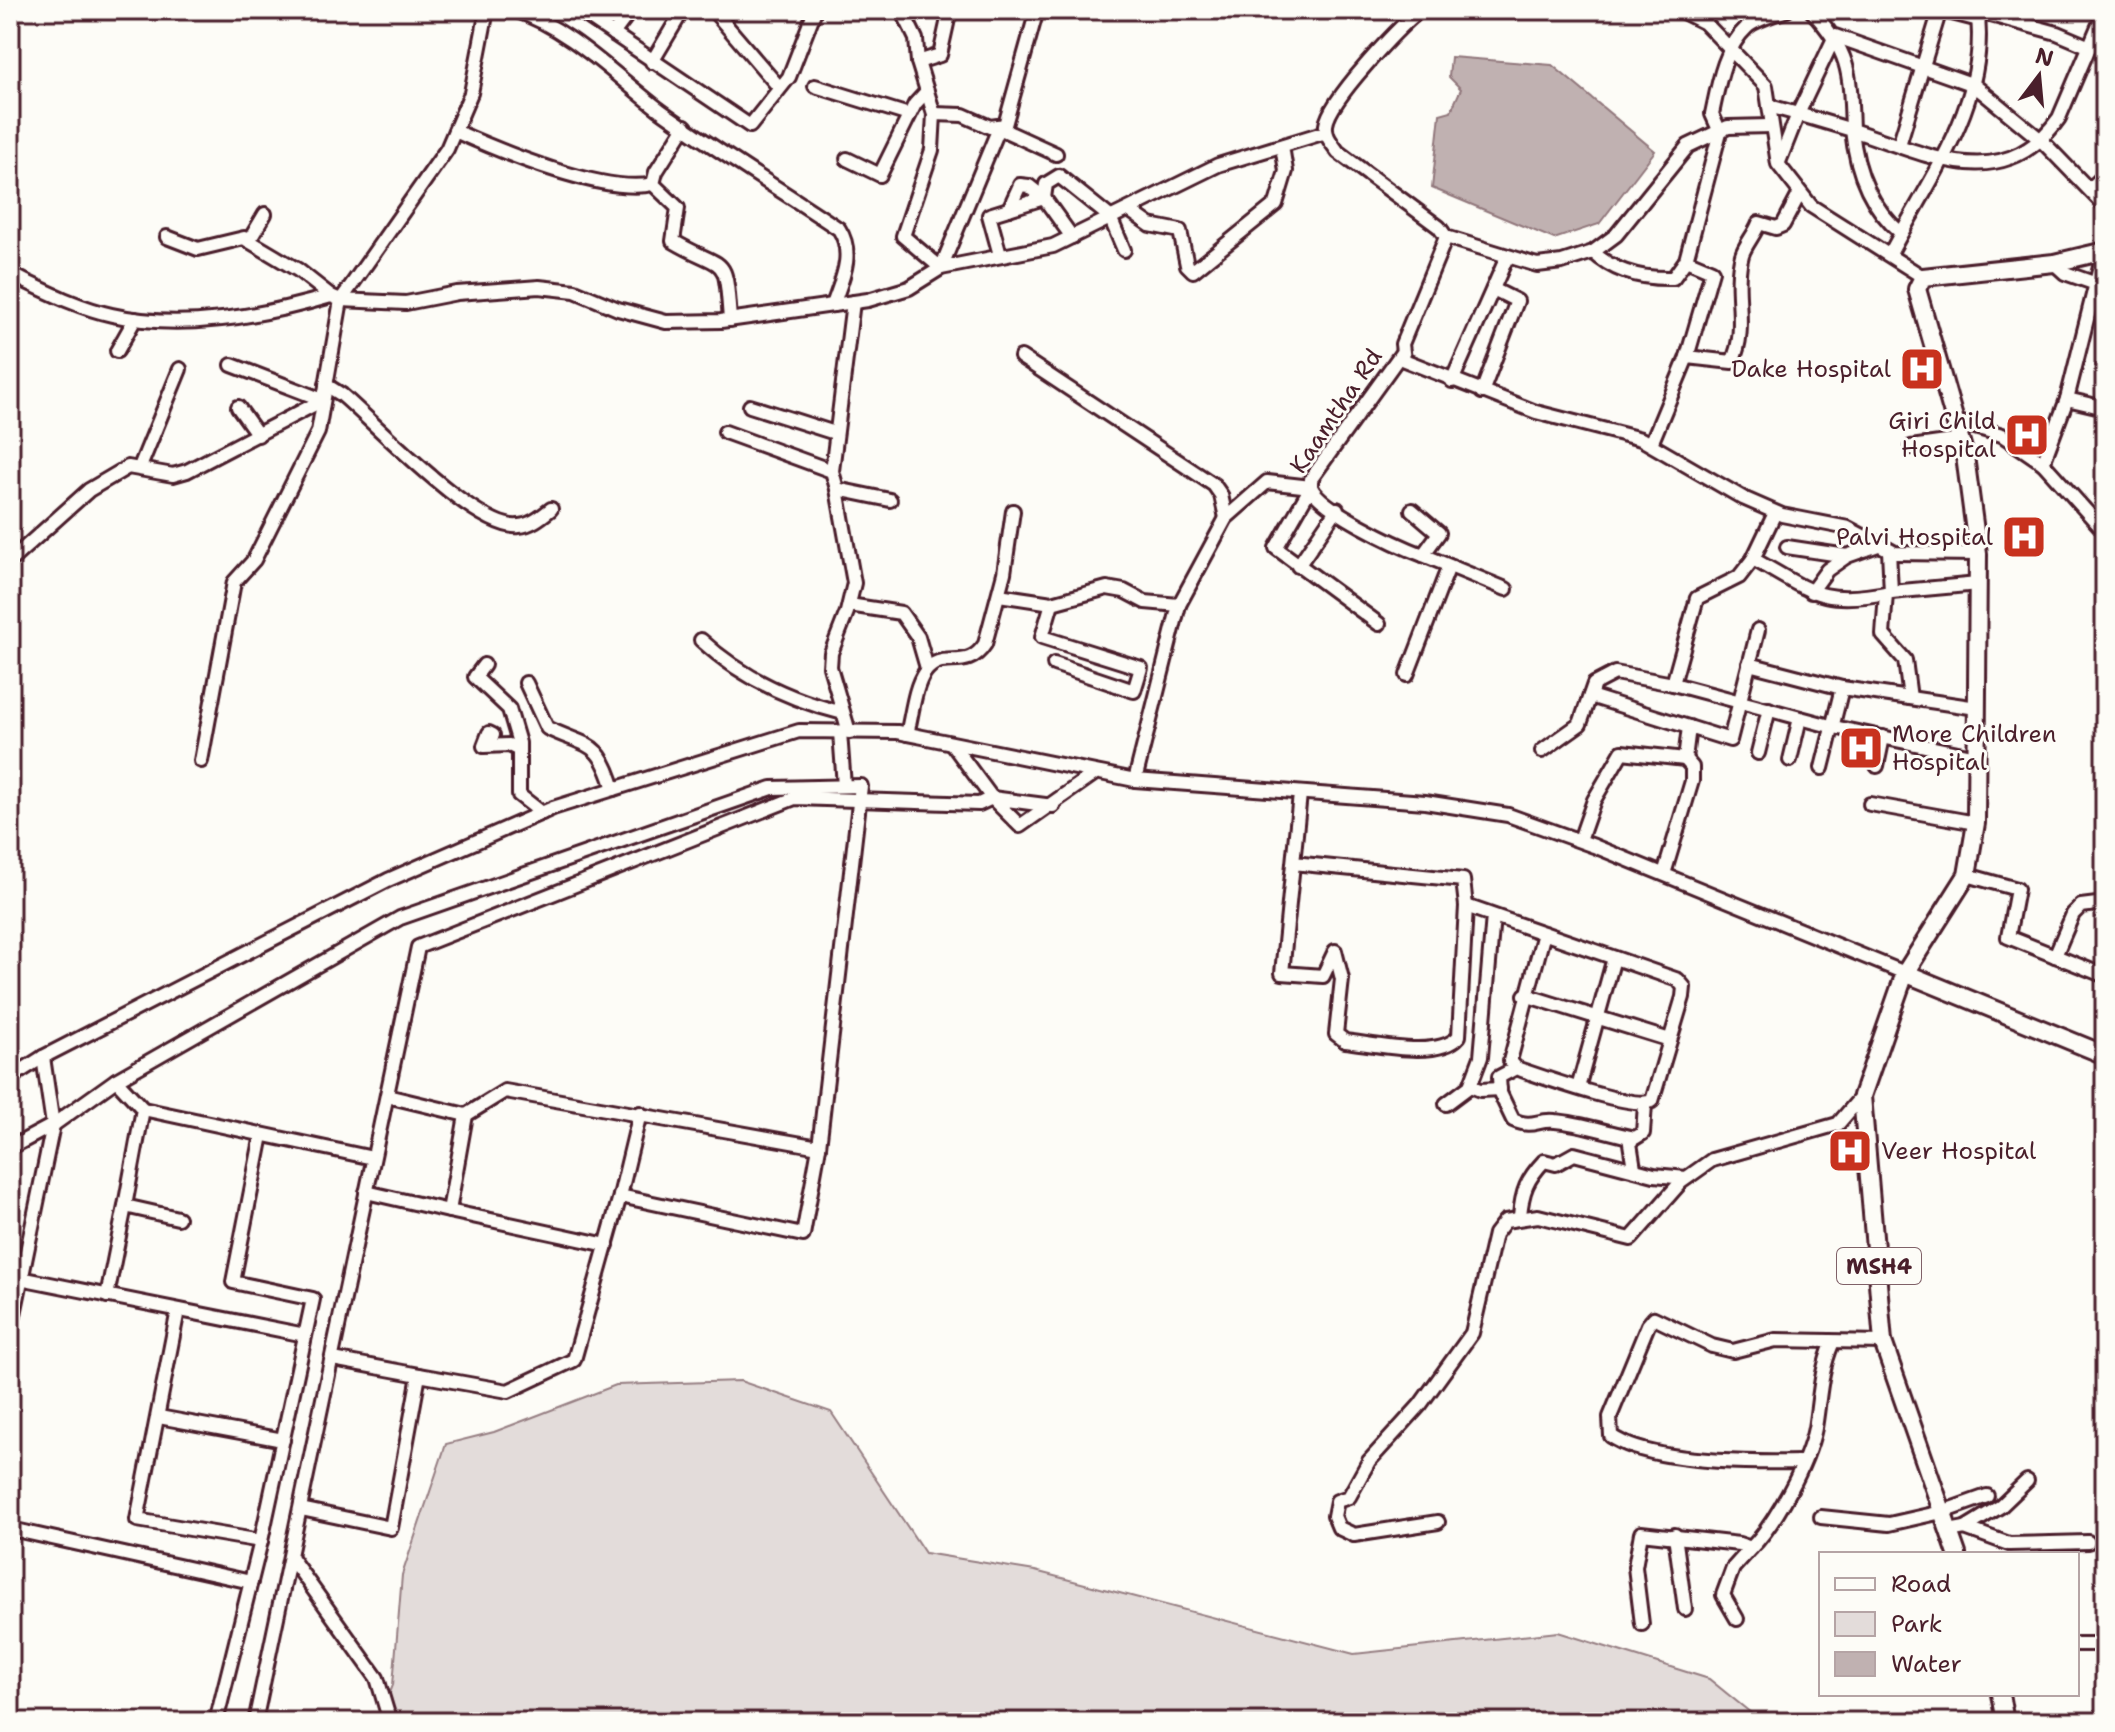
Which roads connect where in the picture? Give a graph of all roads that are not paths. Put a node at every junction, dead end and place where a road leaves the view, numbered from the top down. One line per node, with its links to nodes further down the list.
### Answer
1 (487, 10): 37 (street)
2 (514, 10): 33 (street)
3 (578, 10): 18 (street)
4 (631, 10): 18 (street)
5 (683, 10): 22 (street)
6 (713, 10): 26 (street)
7 (815, 10): 26 (street)
8 (902, 10): 23 (street)
9 (950, 10): 23 (street)
10 (1037, 10): 35 (street)
11 (1420, 10): 38 (street)
12 (1679, 10): 21 (street)
13 (1787, 10): 21 (street)
14 (1811, 10): 19 (street)
15 (1940, 10): 17 (street); 24 (street)
16 (2105, 10): 20 (street)
17 (1977, 14): 20 (street); 25 (street)
18 (613, 34): 22 (street)
19 (1835, 36): 24 (street); 31 (street); 36 (street)
20 (2090, 47): 40 (street)
21 (1731, 50): 29 (street); 39 (street)
22 (652, 62): 26 (street)
23 (918, 62): 28 (street)
24 (1923, 69): 25 (street); 41 (street)
25 (1974, 85): 40 (street); 44 (street)
26 (778, 86)
27 (815, 86): 32 (street)
28 (927, 91): 30 (street); 32 (street)
29 (1769, 106): 31 (street); 34 (street)
30 (934, 114): 35 (street); 70 (street)
31 (1798, 114): 36 (street); 46 (street)
32 (909, 115): 45 (street)
33 (685, 126): 48 (street); 77 (street)
34 (1770, 126): 39 (street); 46 (street)
35 (999, 128): 43 (street); 70 (street)
36 (1852, 130): 41 (street); 57 (street)
37 (455, 131): 48 (street); 75 (street)
38 (1326, 132): 42 (street); 60 (street)
39 (1720, 132): 64 (street); 68 (street)
40 (2042, 141): 44 (street); 49 (street)
41 (1899, 145): 44 (street)
42 (1282, 146): 54 (street); 54 (street)
43 (1056, 154)
44 (1944, 157): 57 (street)
45 (847, 159)
46 (1778, 164): 50 (street)
47 (2105, 175): 49 (street)
48 (653, 184): 79 (street)
49 (2090, 189): 52 (street)
50 (1800, 193): 65 (street); 83 (street)
51 (1044, 198): 53 (street); 53 (street); 56 (street); 59 (street)
52 (2105, 206)
53 (1009, 209): 66 (street)
54 (1129, 210): 56 (street)
55 (265, 214): 61 (street)
56 (1110, 217): 59 (street); 62 (street)
57 (1901, 233): 65 (street)
58 (167, 237): 61 (street)
59 (1072, 237): 66 (street)
60 (1446, 237): 67 (street); 81 (street, Kaamtha Rd)
61 (249, 241): 75 (street)
62 (1124, 250)
63 (2105, 251): 69 (main road); 73 (street)
64 (1593, 252): 67 (street); 68 (street)
65 (1890, 254): 72 (street)
66 (1000, 255): 70 (street)
67 (1507, 257): 74 (street)
68 (1686, 260): 83 (street)
69 (2054, 263): 72 (main road); 73 (street)
70 (941, 268): 76 (street)
71 (10, 274): 78 (street)
72 (1923, 277): 94 (main road, MSH4)
73 (2102, 286): 89 (street)
74 (1493, 289): 86 (street); 88 (street)
75 (336, 298): 78 (street); 79 (street); 87 (street)
76 (853, 302): 77 (street); 96 (street)
77 (833, 305): 79 (street)
78 (135, 319): 80 (street)
79 (730, 320)
80 (117, 351)
81 (1401, 354): 86 (street); 104 (street, Kaamtha Rd)
82 (1021, 357): 112 (street)
83 (1687, 357): 99 (street)
84 (232, 365): 90 (street)
85 (180, 369): 102 (street)
86 (1452, 381): 88 (street)
87 (326, 385): 90 (street); 107 (street)
88 (1482, 392): 99 (street)
89 (2067, 399): 93 (street); 101 (street)
90 (323, 400): 97 (street); 166 (street)
91 (750, 406): 96 (street)
92 (238, 407): 97 (street)
93 (2105, 408)
94 (1955, 421): 98 (main road, MSH4); 101 (street)
95 (725, 432): 103 (street)
96 (835, 433): 103 (street)
97 (258, 435): 102 (street)
98 (1961, 440): 100 (street); 116 (main road, MSH4)
99 (1651, 444): 111 (street)
100 (1911, 447)
101 (2043, 463): 113 (street)
102 (140, 467): 120 (street)
103 (832, 471): 105 (street)
104 (1311, 487): 108 (street); 112 (street); 121 (street, Kaamtha Rd)
105 (837, 489): 106 (street); 129 (street)
106 (890, 500)
107 (551, 509)
108 (1337, 509): 117 (street); 121 (street)
109 (1412, 510): 117 (street)
110 (1013, 511): 127 (street)
111 (1775, 513): 115 (street); 119 (street)
112 (1226, 518): 130 (street)
113 (2105, 532)
114 (1787, 547): 118 (street)
115 (1883, 548): 116 (street); 118 (street); 126 (street)
116 (1978, 554): 123 (main road, MSH4)
117 (1423, 555): 122 (street)
118 (1847, 556): 125 (street)
119 (1753, 559): 125 (street); 142 (street)
120 (10, 561)
121 (1298, 566): 131 (street, Kaamtha Rd)
122 (1449, 566): 124 (street); 140 (street)
123 (1978, 584): 126 (street); 149 (main road, MSH4)
124 (1506, 589)
125 (1811, 592): 126 (street)
126 (1888, 592): 146 (street)
127 (999, 595): 128 (street); 137 (street)
128 (1052, 603): 130 (street); 138 (street)
129 (849, 605): 137 (street); 151 (street)
130 (1179, 605): 139 (street)
131 (1379, 624)
132 (1758, 630): 135 (street)
133 (701, 640): 151 (street)
134 (1054, 664): 138 (street)
135 (1749, 664): 143 (street); 147 (street)
136 (484, 665): 144 (street)
137 (927, 668): 156 (street)
138 (1141, 668): 139 (street)
139 (1160, 675): 170 (street)
140 (1407, 675)
141 (526, 683): 172 (street)
142 (1673, 684): 145 (street); 147 (street)
143 (1842, 688): 146 (street); 154 (street)
144 (494, 692): 148 (street); 160 (street)
145 (1590, 696): 153 (street); 161 (street)
146 (1910, 698): 149 (street)
147 (1740, 701): 150 (street); 153 (street)
148 (490, 707)
149 (1977, 708): 163 (main road, MSH4)
150 (1769, 709): 152 (street); 162 (street)
151 (843, 713): 155 (street)
152 (1800, 718): 154 (street); 165 (street)
153 (1689, 727): 164 (street)
154 (1834, 727): 158 (street); 168 (street)
155 (844, 732): 156 (street); 171 (street); 172 (street)
156 (907, 734): 159 (street)
157 (493, 735): 160 (street)
158 (1883, 737): 163 (street); 167 (street)
159 (952, 744): 169 (street); 174 (street)
160 (519, 750): 178 (street)
161 (1542, 751)
162 (1758, 753)
163 (1977, 757): 179 (main road, MSH4)
164 (1685, 759): 180 (street); 182 (street)
165 (1790, 760)
166 (201, 761)
167 (1877, 766)
168 (1822, 768)
169 (1094, 774): 170 (street); 177 (street)
170 (1135, 780): 173 (street)
171 (844, 786): 175 (street); 199 (street)
172 (614, 789): 178 (street)
173 (1300, 794): 180 (street); 181 (street)
174 (992, 798): 175 (street); 177 (street); 177 (street)
175 (859, 799): 203 (street); 213 (street)
176 (1870, 804): 179 (street)
177 (1053, 806)
178 (542, 813): 196 (street)
179 (1976, 823): 183 (main road, MSH4)
180 (1580, 840): 182 (street)
181 (1293, 863): 185 (street); 185 (street)
182 (1664, 874): 190 (street)
183 (1967, 875): 188 (street); 190 (main road, MSH4)
184 (2105, 903): 188 (street)
185 (1466, 906): 186 (street)
186 (1493, 916): 187 (street); 200 (street)
187 (1544, 933): 189 (street); 192 (street)
188 (2055, 956): 191 (street)
189 (1614, 958): 193 (street); 194 (street)
190 (1905, 973): 195 (main road); 204 (main road, MSH4)
191 (2105, 976)
192 (1525, 995): 193 (street); 197 (street)
193 (1597, 1018): 194 (street); 201 (street)
194 (1670, 1040): 206 (street)
195 (2103, 1050)
196 (43, 1057): 198 (street); 210 (street)
197 (1516, 1068): 201 (street); 202 (street)
198 (10, 1078)
199 (116, 1080): 207 (street); 210 (street)
200 (1470, 1086): 202 (street); 205 (street)
201 (1578, 1088): 206 (street)
202 (1500, 1089): 212 (street)
203 (387, 1096): 209 (street); 215 (street)
204 (1862, 1096): 217 (street); 230 (main road, MSH4)
205 (1446, 1104)
206 (1645, 1104): 212 (street)
207 (143, 1109): 211 (street); 220 (street)
208 (640, 1113): 209 (street); 213 (street); 219 (street)
209 (466, 1115): 221 (street)
210 (53, 1125): 214 (street); 225 (street)
211 (262, 1135): 215 (street); 229 (street)
212 (1629, 1137): 216 (street)
213 (819, 1147): 219 (street)
214 (10, 1148)
215 (373, 1158): 218 (street)
216 (1634, 1168): 217 (street); 222 (street)
217 (1686, 1178): 222 (street)
218 (366, 1192): 221 (street); 232 (street)
219 (620, 1196): 224 (street)
220 (125, 1206): 223 (street); 226 (street)
221 (449, 1211): 224 (street)
222 (1520, 1216): 242 (street)
223 (178, 1218)
224 (607, 1245): 233 (street)
225 (15, 1278): 226 (street); 228 (street)
226 (107, 1296): 227 (street)
227 (178, 1310): 229 (street); 234 (street)
228 (10, 1334)
229 (305, 1335): 235 (street)
230 (1883, 1342): 231 (street); 240 (main road, MSH4)
231 (1832, 1344): 236 (street); 236 (street)
232 (333, 1359): 233 (street); 239 (street)
233 (419, 1375): 239 (street)
234 (159, 1417): 235 (street); 246 (street)
235 (283, 1440): 246 (street)
236 (1802, 1462): 248 (street)
237 (2027, 1481): 243 (street)
238 (1987, 1496): 240 (street)
239 (301, 1509): 250 (street)
240 (1942, 1512): 241 (street); 243 (main road, MSH4)
241 (1821, 1517)
242 (1438, 1522)
243 (1957, 1530): 247 (street); 249 (main road, MSH4)
244 (20, 1531): 251 (street)
245 (1675, 1535): 248 (street); 252 (street); 254 (street)
246 (261, 1541): 251 (street)
247 (2088, 1542)
248 (1751, 1548): 253 (street)
249 (1957, 1552)
250 (291, 1558): 259 (street); 260 (street)
251 (251, 1582): 258 (street)
252 (1685, 1609)
253 (1737, 1619)
254 (1642, 1624)
255 (2079, 1644): 256 (street)
256 (2105, 1644)
257 (2000, 1696): 261 (main road)
258 (216, 1722)
259 (255, 1722)
260 (387, 1722)
261 (2005, 1722)

